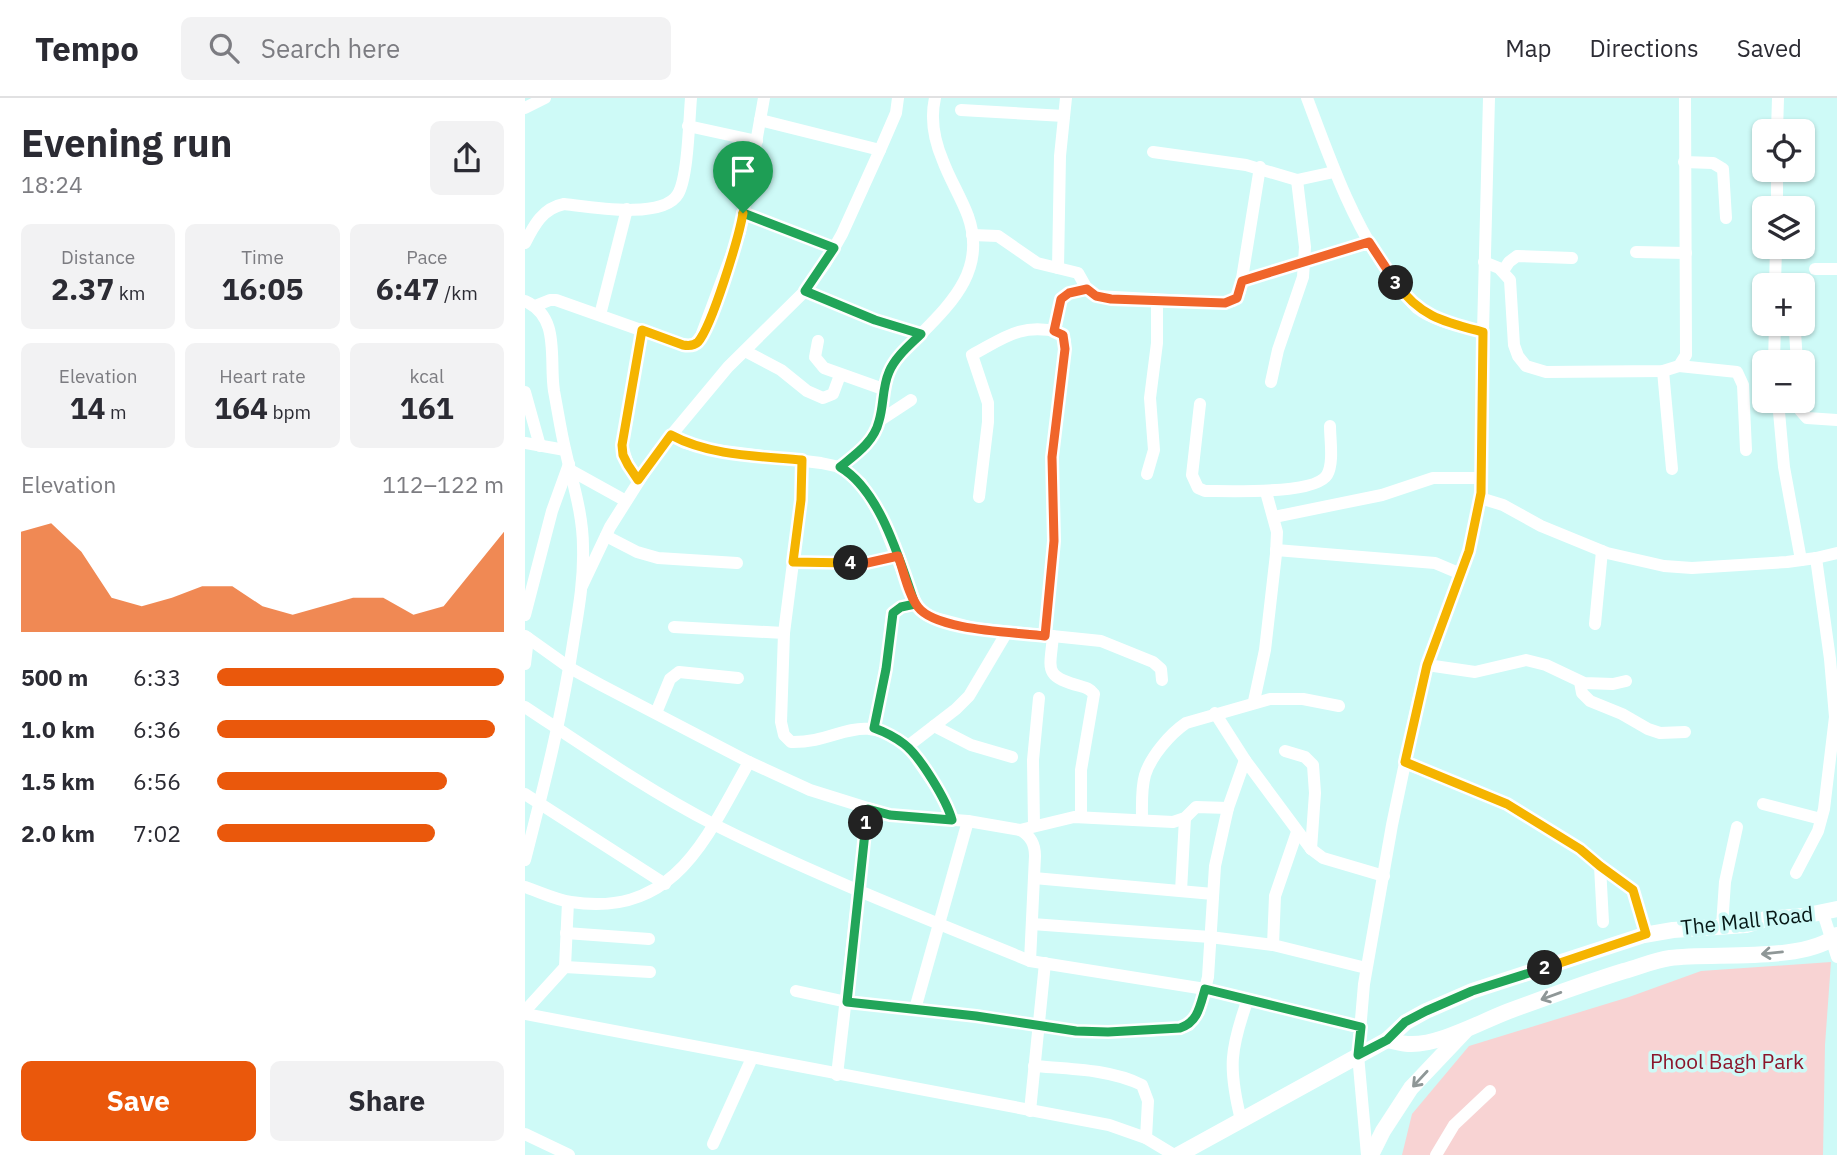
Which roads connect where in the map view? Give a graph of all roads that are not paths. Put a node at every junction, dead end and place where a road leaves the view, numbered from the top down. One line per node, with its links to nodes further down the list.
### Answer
1 (545, 98): 11 (street)
2 (691, 98): 16 (street)
3 (764, 98): 15 (street)
4 (898, 98): 18 (street)
5 (935, 98): 27 (street)
6 (1066, 98): 13 (street)
7 (1307, 98): 22 (street)
8 (1489, 98): 34 (street)
9 (1685, 98): 20 (street)
10 (1778, 98): 14 (street)
11 (525, 108)
12 (961, 110): 13 (street)
13 (1064, 116): 36 (street)
14 (1777, 119)
15 (760, 120): 17 (street); 18 (street)
16 (688, 126): 17 (street); 24 (street)
17 (757, 141): 25 (street)
18 (880, 150): 30 (street)
19 (1153, 152): 21 (street)
20 (1684, 162): 26 (street); 32 (street)
21 (1260, 167): 23 (street); 40 (street)
22 (1334, 172): 23 (street); 28 (street)
23 (1297, 180): 35 (street)
24 (627, 209): 29 (street); 45 (street)
25 (743, 213): 30 (street); 46 (street)
26 (1726, 218)
27 (972, 235): 36 (street); 49 (street)
28 (1369, 242): 35 (street); 48 (street)
29 (525, 243)
30 (834, 248): 42 (street)
31 (1636, 252): 32 (street)
32 (1686, 253): 52 (street)
33 (1572, 258): 39 (street)
34 (1484, 262): 39 (street); 48 (street)
35 (1304, 263): 40 (street); 55 (street)
36 (1058, 268): 41 (street)
37 (1815, 269): 38 (street)
38 (1837, 269)
39 (1503, 271): 53 (street)
40 (1242, 281): 43 (street)
41 (1087, 289): 43 (street); 47 (street)
42 (805, 291): 49 (street); 51 (street)
43 (1157, 301): 74 (street)
44 (530, 303): 45 (street); 68 (street)
45 (600, 315): 46 (street)
46 (642, 330): 76 (street)
47 (1054, 331): 78 (street); 99 (street)
48 (1483, 332): 75 (street)
49 (921, 334): 56 (street)
50 (818, 341): 54 (street)
51 (745, 351): 54 (street); 65 (street)
52 (1679, 366): 53 (street); 69 (street)
53 (1663, 371): 73 (street)
54 (840, 375): 56 (street)
55 (1271, 382)
56 (883, 389): 63 (street)
57 (525, 393): 67 (street)
58 (911, 400): 63 (street)
59 (1200, 404): 77 (street)
60 (1779, 413): 88 (street)
61 (1803, 413): 62 (street)
62 (1837, 420)
63 (879, 421): 72 (street)
64 (1330, 426): 77 (street)
65 (671, 435): 70 (street); 76 (street)
66 (525, 443): 67 (street)
67 (540, 446): 68 (street)
68 (565, 450): 71 (street)
69 (1746, 450)
70 (802, 460): 72 (street); 89 (street)
71 (569, 467): 80 (street); 92 (street); 94 (street)
72 (840, 467): 86 (street)
73 (1672, 468)
74 (1147, 474)
75 (1482, 478): 79 (street); 81 (street)
76 (638, 480): 80 (street)
77 (1266, 492): 81 (street)
78 (979, 497)
79 (1480, 498): 84 (street); 91 (street)
80 (626, 501): 82 (street)
81 (1274, 517): 83 (street)
82 (606, 536): 90 (street); 92 (street)
83 (1276, 550): 91 (street); 109 (street)
84 (1602, 551): 88 (street); 95 (street)
85 (1837, 553): 87 (street)
86 (898, 556): 89 (street); 93 (street)
87 (1816, 558): 88 (street); 125 (street)
88 (1801, 560)
89 (793, 562): 98 (street)
90 (737, 563)
91 (1461, 574): 102 (street)
92 (582, 586): 103 (street)
93 (915, 604): 97 (street); 115 (street)
94 (525, 615)
95 (1595, 624)
96 (674, 627): 98 (street)
97 (1007, 632): 99 (street); 114 (street)
98 (783, 633): 115 (street)
99 (1049, 636): 105 (street); 130 (street)
100 (527, 637): 101 (street); 103 (street)
101 (525, 664)
102 (1427, 665): 107 (street); 123 (street)
103 (570, 668): 112 (street); 116 (street)
104 (738, 678): 112 (street)
105 (1162, 680)
106 (1626, 681): 107 (street)
107 (1580, 682): 117 (street)
108 (1039, 698): 137 (street)
109 (1254, 701): 110 (street); 113 (street)
110 (1339, 706)
111 (525, 707): 116 (street)
112 (656, 713): 122 (street)
113 (1215, 713): 121 (street); 134 (street)
114 (934, 726): 118 (street); 120 (street)
115 (874, 728): 118 (street)
116 (558, 729): 126 (street); 136 (street)
117 (1685, 732)
118 (908, 746): 133 (street)
119 (1285, 751): 141 (street)
120 (1012, 757)
121 (1245, 760): 128 (street); 140 (street)
122 (749, 762): 129 (street); 136 (street)
123 (1405, 762): 143 (street); 145 (street)
124 (525, 794): 126 (street)
125 (1832, 800): 132 (street)
126 (539, 803): 142 (street); 147 (street)
127 (1763, 804): 132 (street)
128 (1228, 808): 131 (street); 151 (street)
129 (868, 809): 133 (street); 149 (street)
130 (1081, 817): 134 (street); 137 (street)
131 (1185, 818): 134 (street); 150 (street)
132 (1821, 819): 144 (street)
133 (952, 820): 135 (street)
134 (1142, 820)
135 (968, 821): 139 (street); 155 (street)
136 (714, 824): 147 (street); 149 (street)
137 (1034, 826): 139 (street)
138 (1737, 827): 157 (street)
139 (1020, 830): 146 (street)
140 (1297, 832): 141 (street); 163 (street)
141 (1311, 849): 145 (street)
142 (525, 860)
143 (1600, 866): 154 (street); 159 (street)
144 (1796, 873)
145 (1384, 876): 168 (street)
146 (1034, 878): 150 (street); 156 (street)
147 (665, 884): 152 (street)
148 (525, 887): 152 (street)
149 (858, 889): 155 (street); 173 (street)
150 (1181, 891): 151 (street)
151 (1213, 894): 160 (street)
152 (568, 902): 158 (street)
153 (1830, 911): 157 (main road, The Mall Road); 161 (street)
154 (1603, 922)
155 (938, 924): 165 (street); 174 (street)
156 (1032, 924): 160 (street); 165 (street)
157 (1722, 926): 159 (main road, The Mall Road)
158 (566, 933): 162 (street); 167 (street)
159 (1646, 934): 179 (main road, The Mall Road)
160 (1210, 937): 163 (street); 170 (street)
161 (1835, 937): 164 (street); 178 (main road, The Mall Road, one-way to 178)
162 (649, 939)
163 (1273, 945): 168 (street)
164 (1837, 957)
165 (1030, 961): 166 (street)
166 (1045, 963): 170 (street); 176 (street)
167 (565, 967): 169 (street); 175 (street)
168 (1366, 968): 177 (street)
169 (650, 972)
170 (1205, 989): 172 (street); 176 (street)
171 (796, 991): 173 (street)
172 (1248, 999): 177 (street); 186 (street)
173 (847, 1002): 174 (street); 183 (street)
174 (915, 1009): 176 (street)
175 (525, 1012): 181 (street)
176 (1038, 1026): 182 (street)
177 (1361, 1027): 180 (street)
178 (1467, 1030): 179 (main road, The Mall Road); 192 (main road, one-way to 192)
179 (1387, 1040): 180 (main road, The Mall Road)
180 (1358, 1055): 186 (main road, The Mall Road); 192 (street)
181 (752, 1058): 183 (street); 189 (street)
182 (1034, 1066): 185 (street); 188 (street)
183 (837, 1075): 185 (street)
184 (1490, 1091): 193 (street)
185 (1030, 1111): 188 (street)
186 (1241, 1120): 191 (main road, The Mall Road)
187 (525, 1134): 190 (street)
188 (1146, 1138): 191 (street)
189 (713, 1144)
190 (569, 1155)
191 (1176, 1155)
192 (1369, 1155)
193 (1436, 1155)

